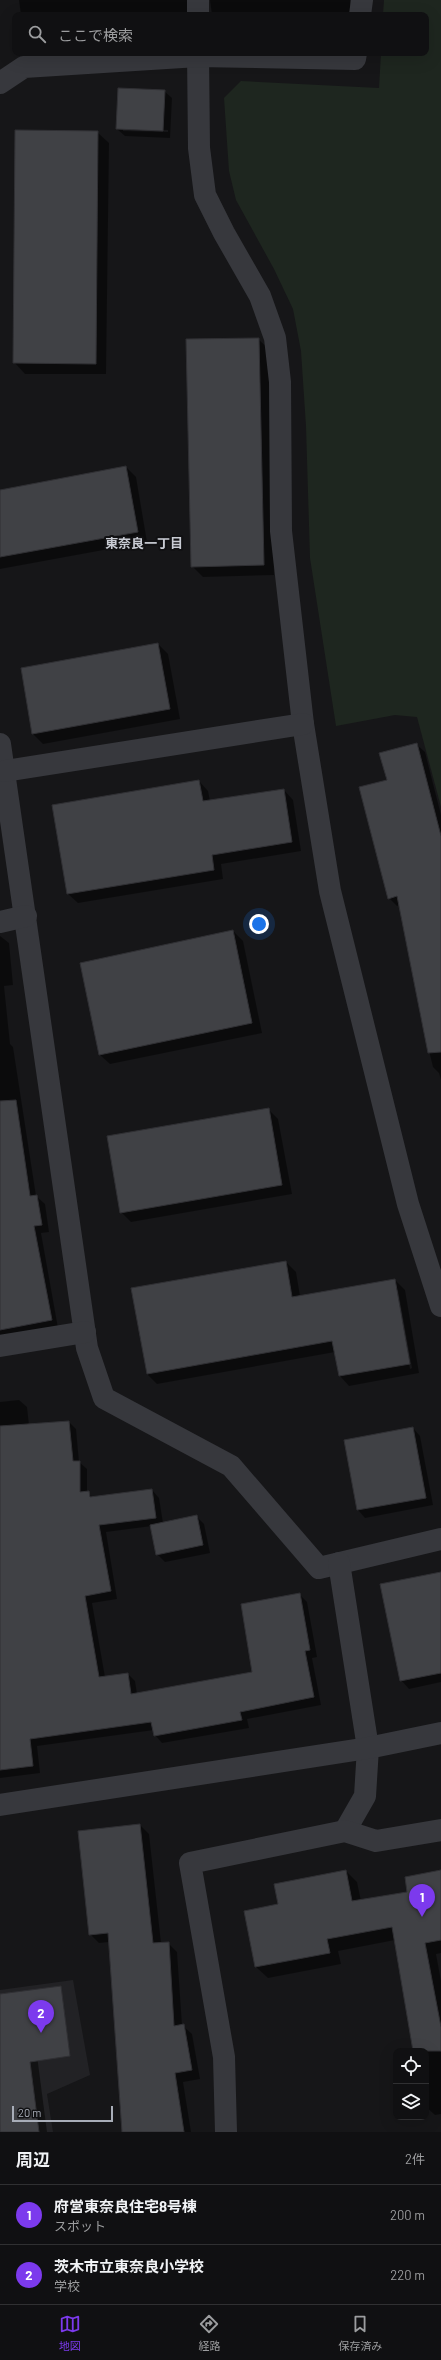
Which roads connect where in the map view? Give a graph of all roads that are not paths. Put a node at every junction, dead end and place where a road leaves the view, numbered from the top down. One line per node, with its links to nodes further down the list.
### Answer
1 (198, 0): 3 (street)
2 (362, 0): 4 (street)
3 (198, 12)
4 (360, 12)
5 (171, 56): 9 (street)
6 (198, 56): 10 (street)
7 (276, 56): 8 (street)
8 (355, 56)
9 (0, 83)
10 (302, 724): 12 (street); 15 (street)
11 (0, 744): 12 (street)
12 (5, 771): 13 (street)
13 (26, 916): 14 (street); 16 (street)
14 (0, 922)
15 (441, 1306)
16 (85, 1332): 17 (street); 19 (street)
17 (0, 1346)
18 (441, 1539): 19 (street)
19 (339, 1563): 21 (street)
20 (441, 1733): 21 (street)
21 (368, 1748): 22 (street); 24 (street)
22 (0, 1805)
23 (441, 1830): 24 (street)
24 (345, 1831): 25 (street)
25 (226, 2132)

